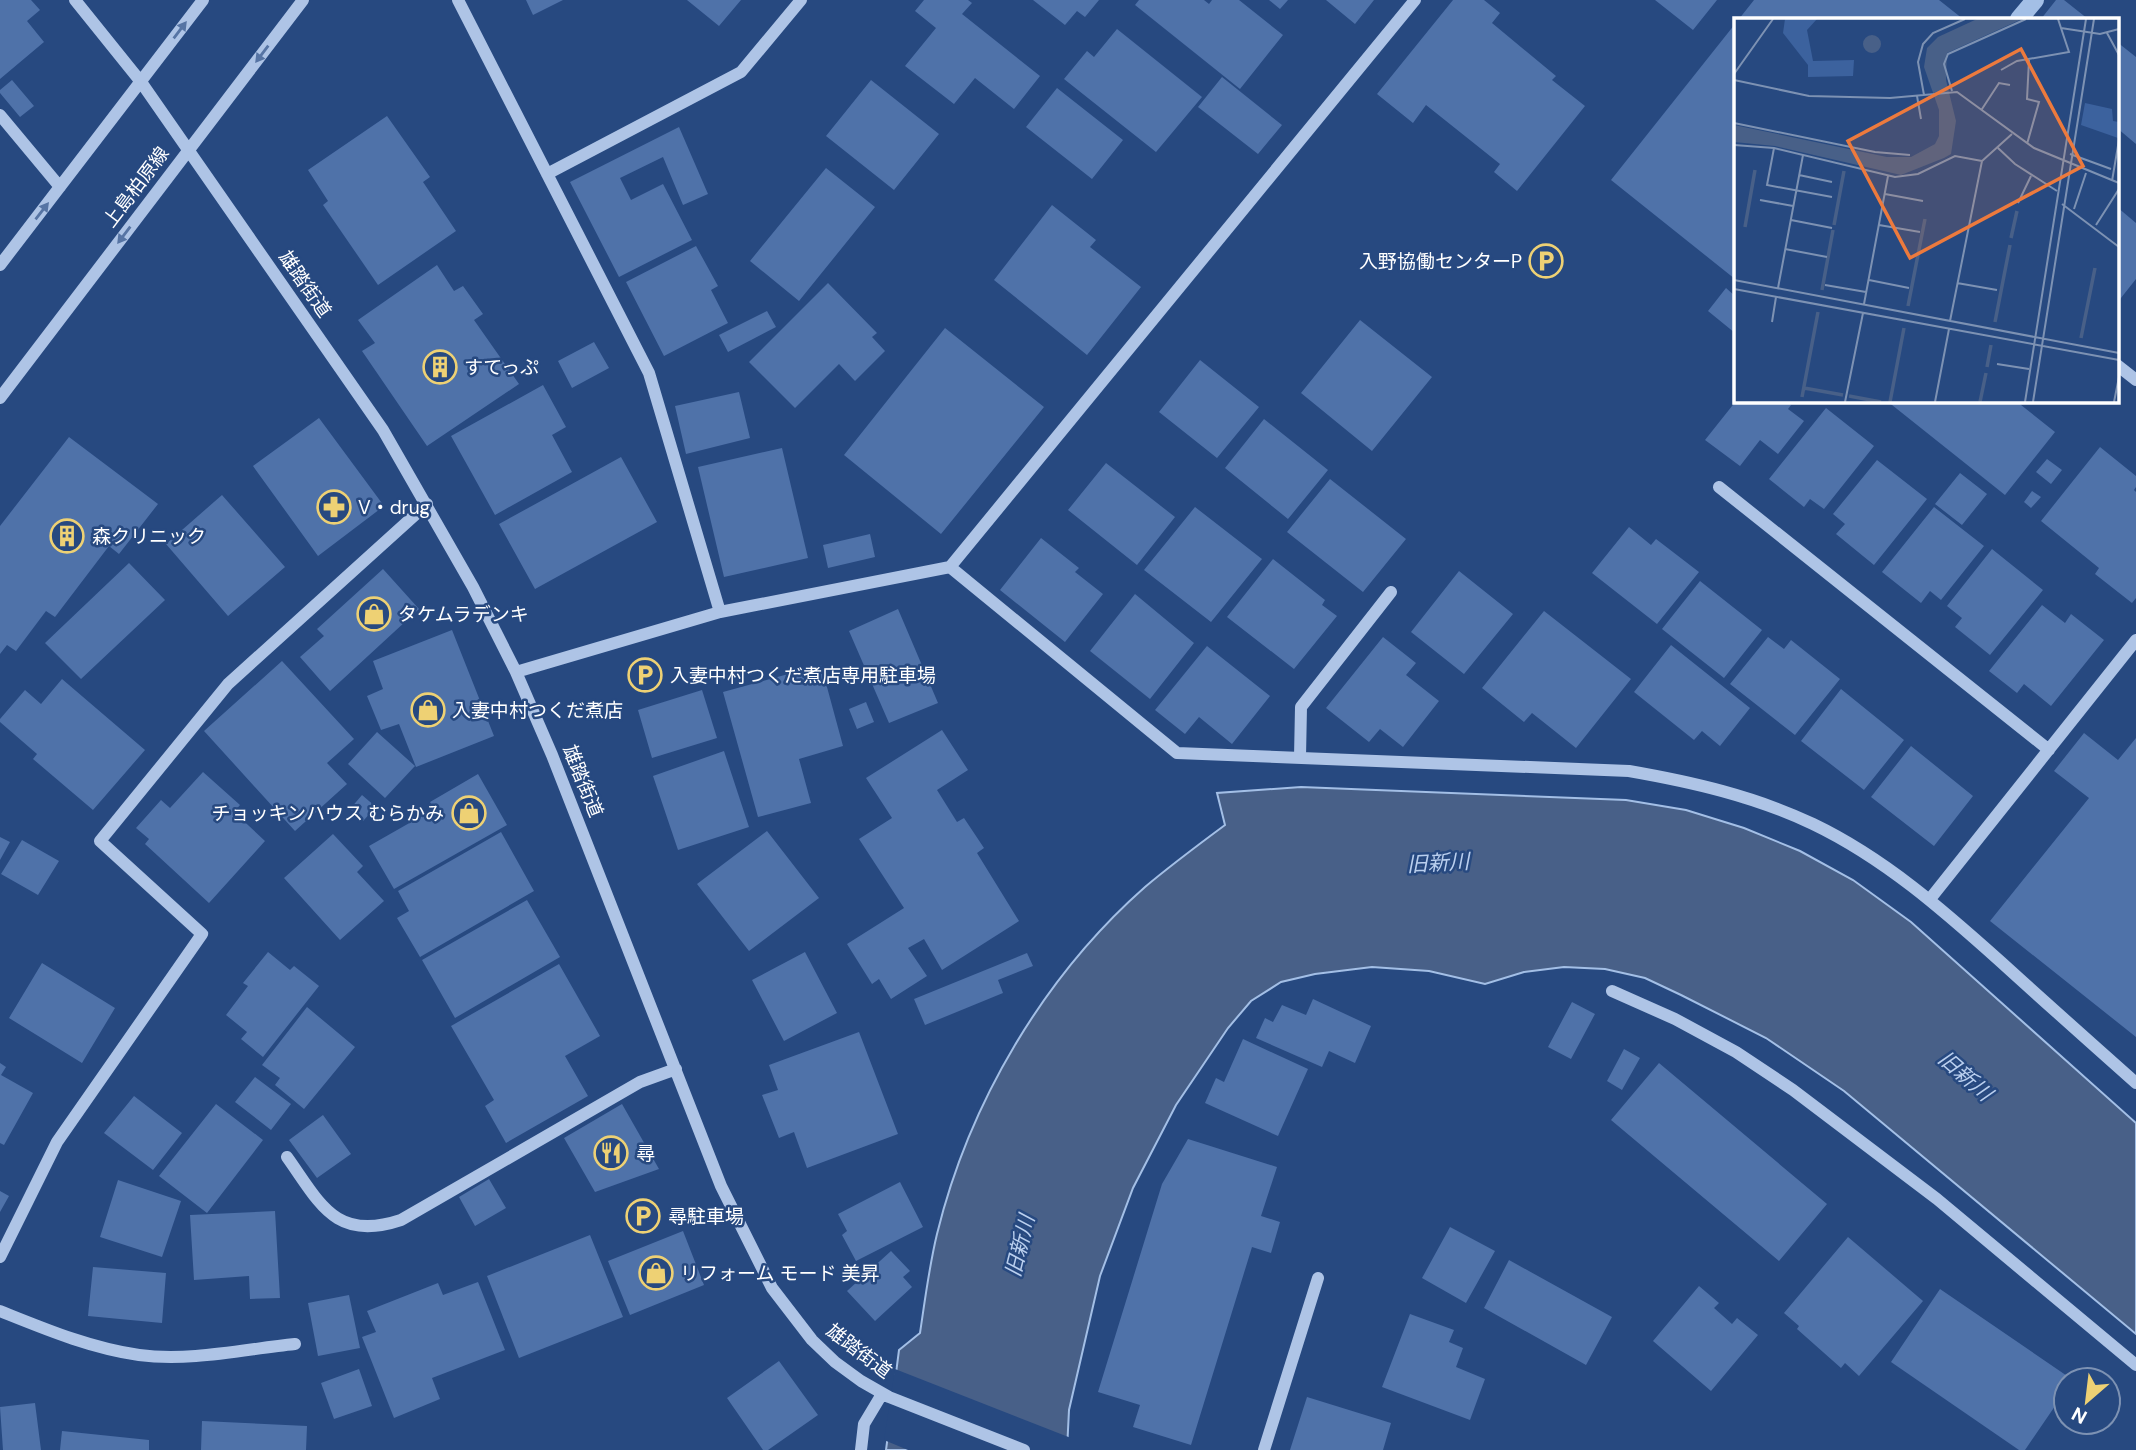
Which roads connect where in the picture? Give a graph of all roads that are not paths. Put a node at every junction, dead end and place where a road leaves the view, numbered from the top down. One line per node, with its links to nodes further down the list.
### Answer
1 (75, 0): 7 (street, 雄踏街道)
2 (203, 0): 7 (street, one-way to 2)
3 (303, 0): 9 (street, 上島柏原線, one-way to 9)
4 (458, 0): 10 (street)
5 (801, 0): 10 (street)
6 (1415, 0): 18 (street)
7 (141, 82): 9 (street, 雄踏街道); 11 (street)
8 (0, 116): 11 (street)
9 (189, 149): 15 (street, 上島柏原線, one-way to 15); 17 (street, 雄踏街道)
10 (547, 174): 20 (street)
11 (60, 187): 12 (street, one-way to 11)
12 (0, 265)
13 (2118, 366): 14 (street)
14 (2136, 380)
15 (0, 398)
16 (1719, 487): 23 (street)
17 (427, 504): 22 (street, 雄踏街道); 30 (street)
18 (950, 567): 20 (street); 24 (street)
19 (1391, 592): 24 (street)
20 (720, 612): 22 (street)
21 (2136, 640): 23 (street)
22 (516, 672): 27 (street, 雄踏街道)
23 (2049, 750): 25 (street)
24 (1300, 757): 25 (street)
25 (1930, 899): 28 (street)
26 (1612, 991): 34 (street)
27 (676, 1069): 29 (street); 35 (street, 雄踏街道)
28 (2136, 1083)
29 (287, 1157)
30 (0, 1257)
31 (1318, 1278): 38 (street)
32 (0, 1311): 33 (street)
33 (295, 1344)
34 (2136, 1365)
35 (886, 1395): 36 (street); 37 (street, 雄踏街道)
36 (861, 1450)
37 (1024, 1450)
38 (1264, 1450)

